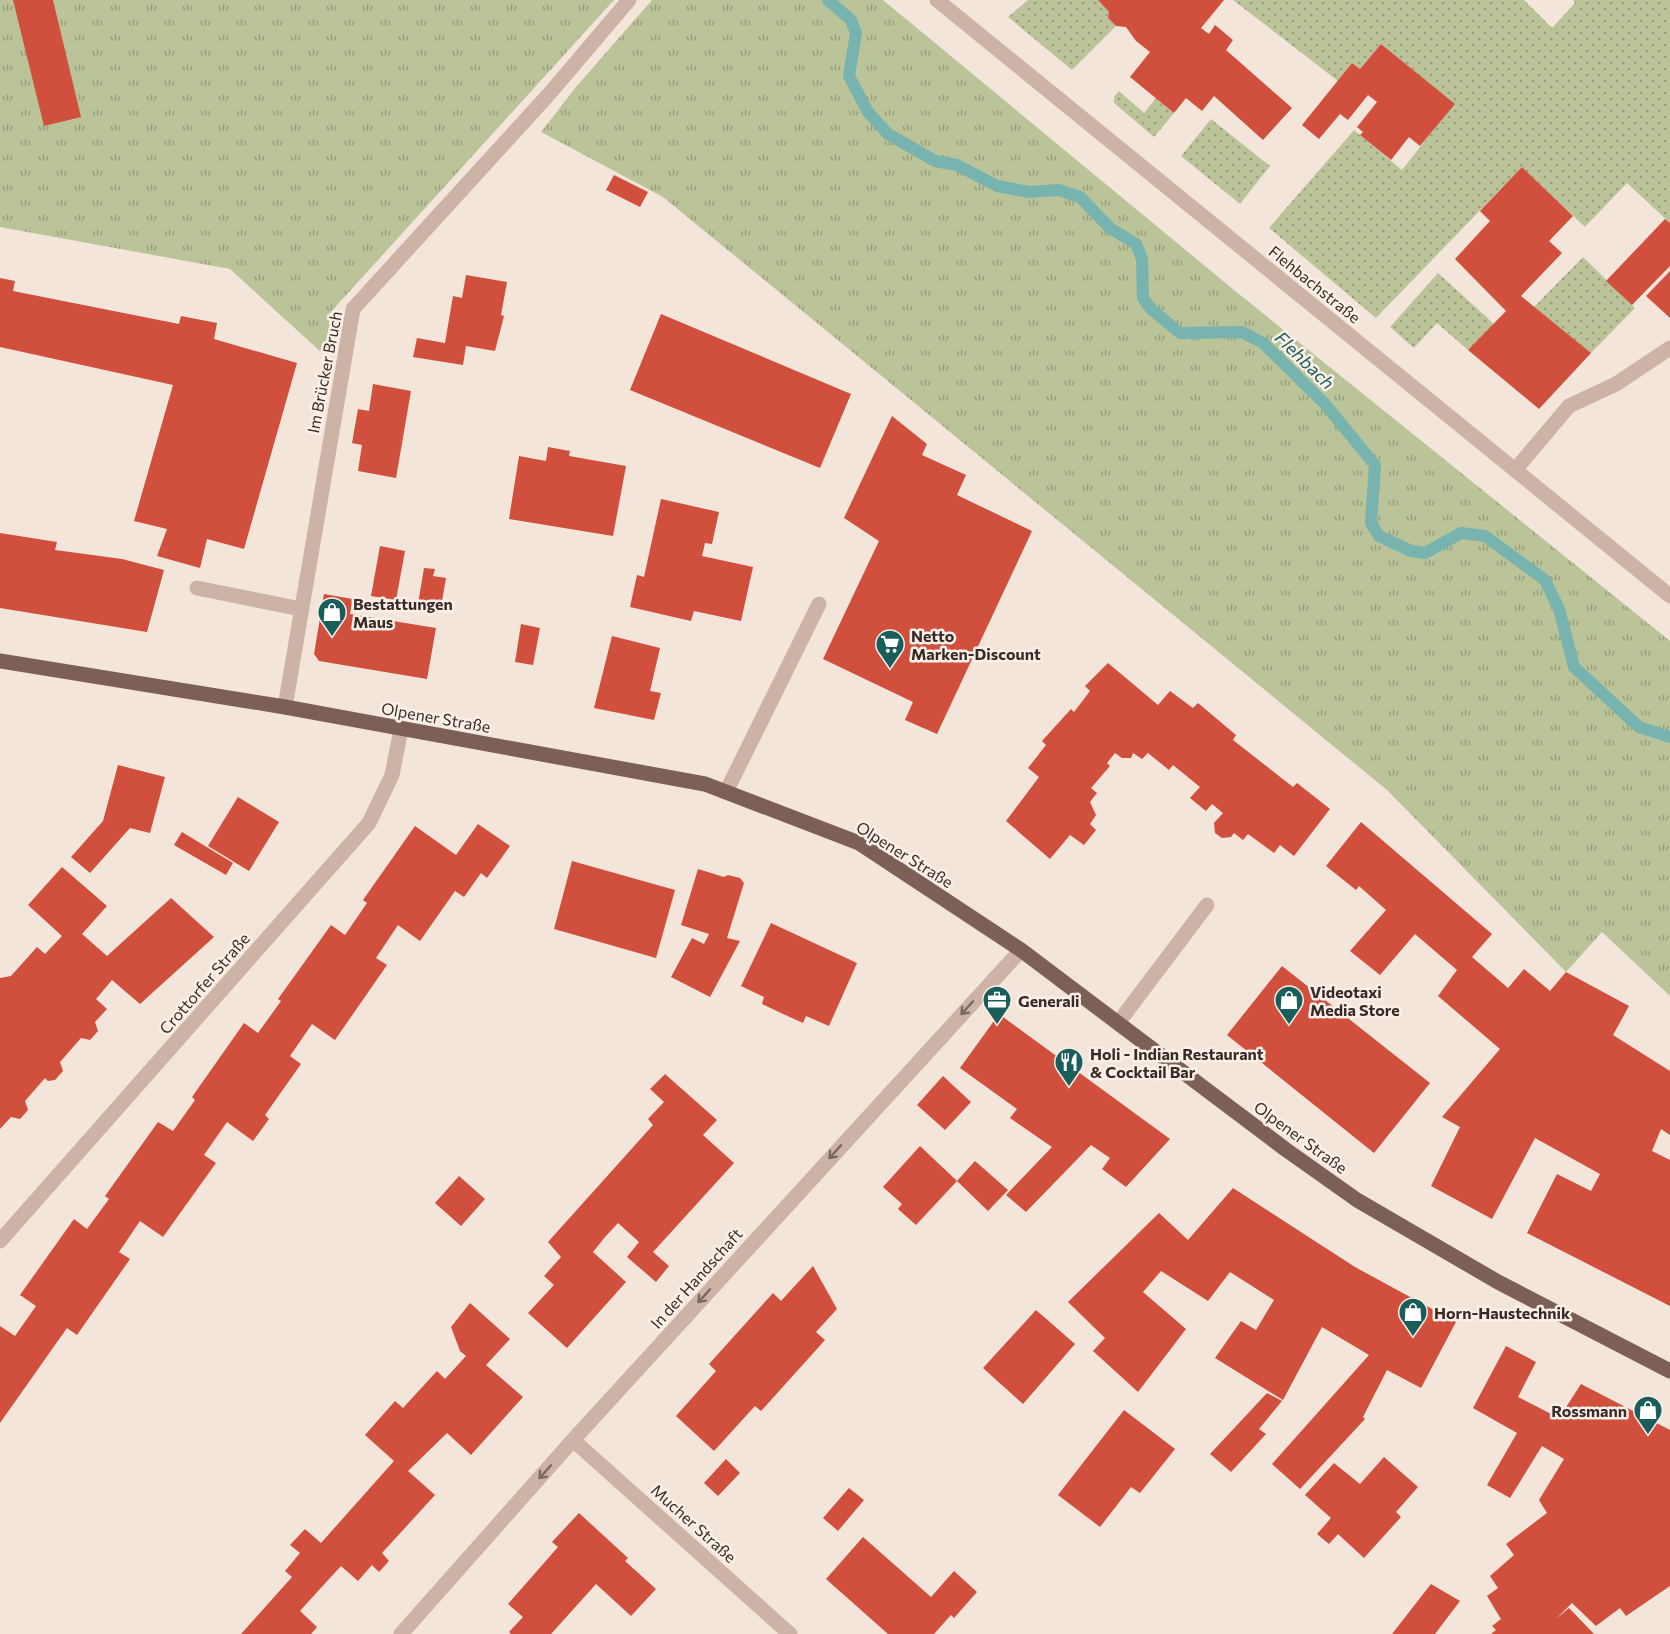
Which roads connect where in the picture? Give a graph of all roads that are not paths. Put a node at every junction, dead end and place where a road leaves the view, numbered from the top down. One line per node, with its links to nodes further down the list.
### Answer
1 (629, 0): 8 (street, Im Brücker Bruch)
2 (937, 0): 4 (street, Flehbachstraße)
3 (1670, 348): 4 (street)
4 (1515, 470): 6 (street, Flehbachstraße)
5 (197, 588): 8 (street)
6 (1670, 596)
7 (819, 604): 12 (street)
8 (301, 609): 10 (street, Im Brücker Bruch)
9 (0, 661): 10 (main road, Olpener Straße)
10 (285, 708): 11 (main road, Olpener Straße)
11 (401, 729): 12 (main road, Olpener Straße); 16 (street, Crottorfer Straße)
12 (726, 792): 14 (main road, Olpener Straße)
13 (1207, 905): 15 (street)
14 (1021, 950): 15 (main road, Olpener Straße); 18 (street, In der Handschaft, one-way to 18)
15 (1118, 1023): 17 (main road, Olpener Straße)
16 (0, 1241)
17 (1670, 1371)
18 (573, 1440): 19 (street, In der Handschaft, one-way to 19); 20 (street, Mucher Straße)
19 (401, 1634)
20 (790, 1634)

